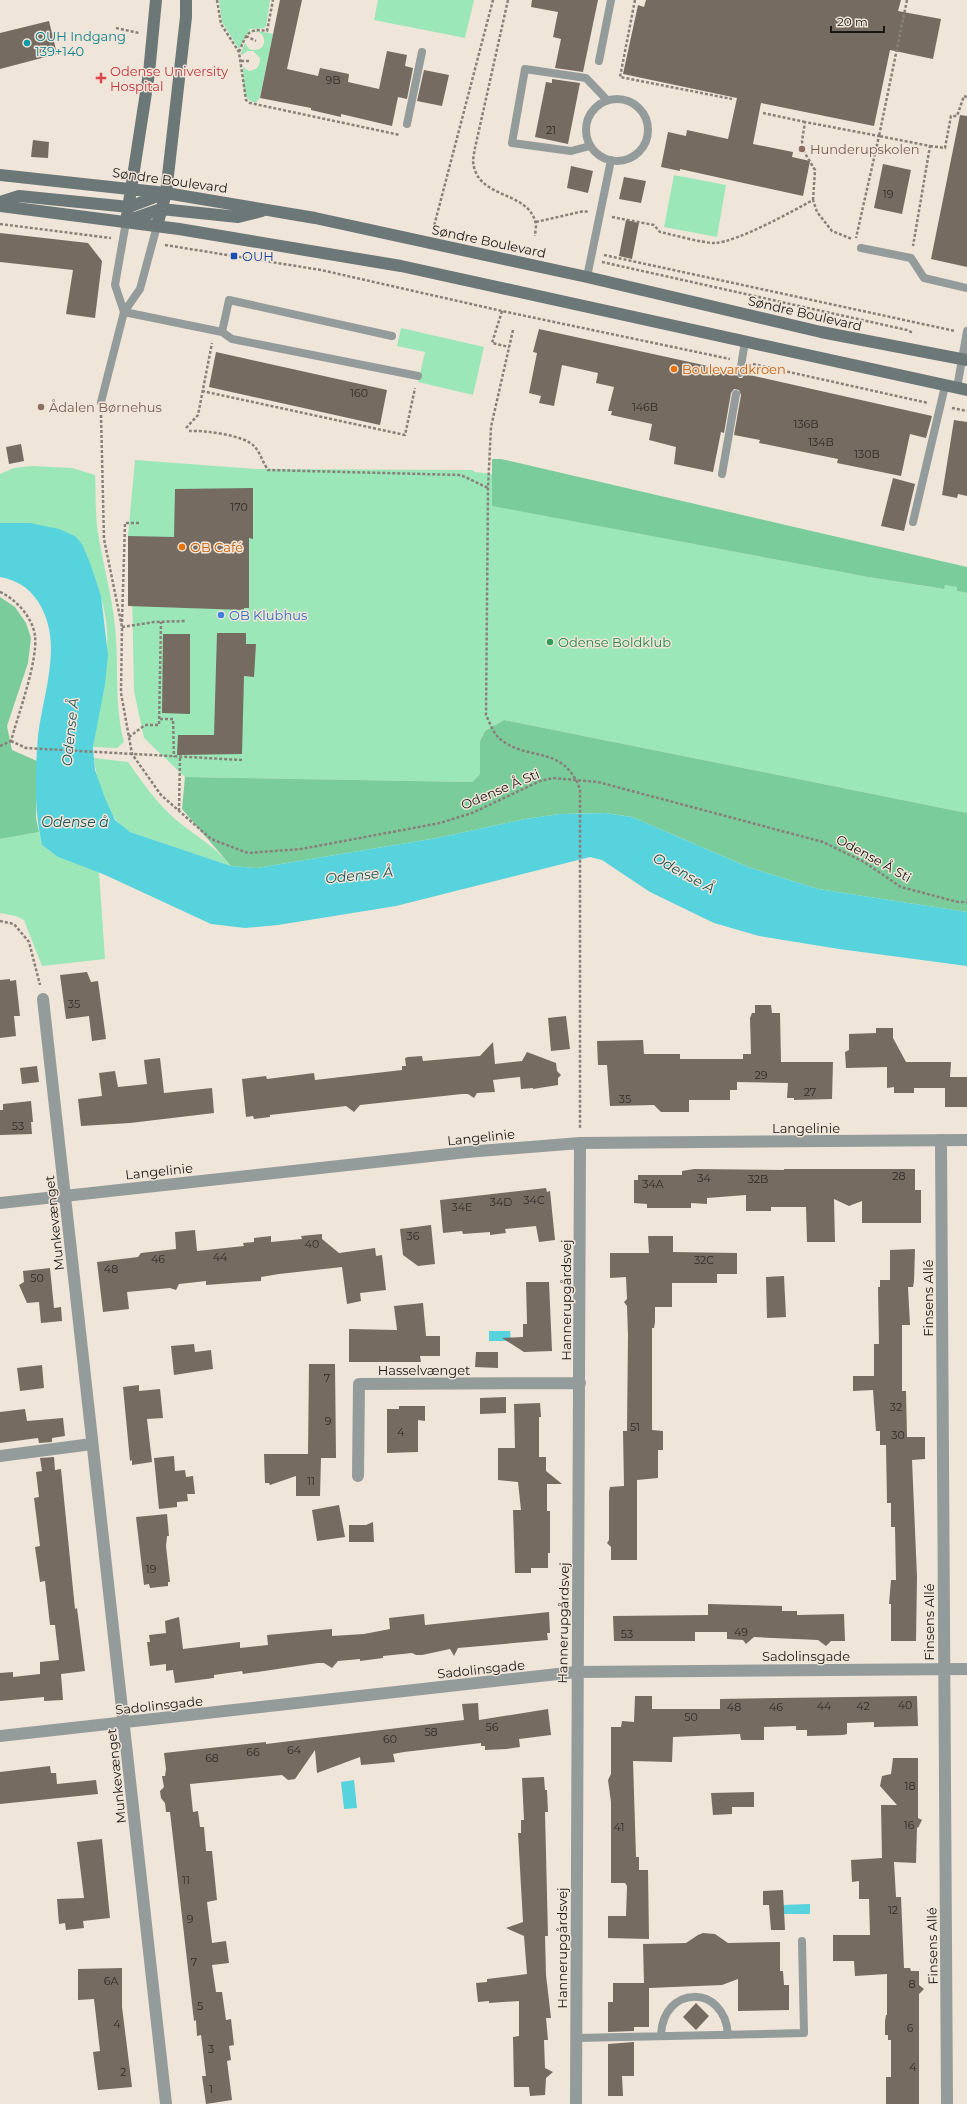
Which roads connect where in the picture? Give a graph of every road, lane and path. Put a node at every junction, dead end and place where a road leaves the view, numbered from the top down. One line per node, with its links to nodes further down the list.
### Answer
1 (156, 0): 12 (street)
2 (186, 0): 31 (street)
3 (217, 0): 14 (path)
4 (273, 0): 11 (path)
5 (493, 0): 47 (path)
6 (508, 0): 41 (path)
7 (611, 0): 18 (lane)
8 (636, 0): 21 (path)
9 (907, 0): 25 (path)
10 (116, 28): 12 (path)
11 (246, 36): 13 (path); 14 (path)
12 (154, 37): 30 (street)
13 (256, 41)
14 (239, 52): 16 (path)
15 (422, 52): 24 (lane)
16 (241, 61): 17 (path); 24 (path)
17 (251, 61)
18 (599, 61)
19 (967, 97): 27 (path)
20 (607, 100): 26 (lane); 26 (lane); 28 (lane)
21 (732, 100)
22 (763, 113): 23 (path)
23 (806, 122): 25 (path); 32 (path)
24 (406, 124)
25 (879, 136): 27 (path); 32 (path)
26 (590, 146): 28 (lane)
27 (930, 146): 50 (path)
28 (611, 160): 39 (lane)
29 (0, 175): 30 (street, Søndre Boulevard)
30 (132, 189): 31 (street, Søndre Boulevard); 35 (street)
31 (166, 193): 35 (street); 36 (street); 37 (street, Søndre Boulevard)
32 (813, 200): 39 (path)
33 (0, 202): 35 (street)
34 (0, 206): 40 (street)
35 (129, 207): 40 (street)
36 (161, 209): 37 (street); 40 (street); 43 (street)
37 (268, 210): 47 (street, Søndre Boulevard)
38 (584, 211): 41 (path)
39 (600, 215): 49 (lane)
40 (126, 222): 43 (street); 45 (lane)
41 (536, 222): 44 (path)
42 (0, 224): 45 (path)
43 (157, 226): 46 (lane); 60 (street)
44 (535, 236)
45 (123, 240): 54 (lane)
46 (152, 243): 53 (path); 54 (lane)
47 (429, 243): 51 (street, Søndre Boulevard)
48 (861, 248): 50 (lane)
49 (591, 256): 51 (lane); 57 (path); 59 (path)
50 (911, 258): 52 (lane)
51 (587, 277): 62 (street, Søndre Boulevard)
52 (967, 288)
53 (502, 311): 61 (path); 63 (path)
54 (124, 312): 56 (lane); 69 (lane)
55 (513, 330): 61 (path)
56 (219, 331): 58 (lane); 65 (lane); 67 (path)
57 (967, 333): 62 (lane)
58 (392, 336)
59 (918, 336)
60 (745, 341): 63 (lane); 66 (street)
61 (509, 347): 75 (path)
62 (965, 360): 66 (lane)
63 (742, 362): 64 (lane); 70 (path)
64 (740, 373)
65 (418, 376): 67 (path)
66 (956, 388): 70 (lane)
67 (202, 391): 72 (path)
68 (736, 394): 74 (lane)
69 (101, 402): 81 (path)
70 (941, 406): 71 (path); 76 (lane)
71 (967, 411)
72 (186, 428)
73 (189, 431): 75 (path)
74 (722, 474)
75 (488, 488): 90 (path)
76 (913, 522)
77 (140, 523): 81 (path)
78 (0, 592): 84 (path)
79 (161, 622): 80 (path); 81 (path); 82 (path)
80 (185, 622)
81 (122, 627): 83 (path)
82 (160, 719): 83 (path); 87 (path)
83 (129, 737): 86 (path)
84 (11, 741): 85 (path); 86 (path)
85 (0, 746)
86 (132, 754): 87 (path); 91 (path, Odense Å Sti)
87 (174, 757): 88 (path)
88 (180, 757): 89 (path); 91 (path)
89 (242, 760)
90 (576, 779): 91 (path, Odense Å Sti); 92 (path, Odense Å Sti); 97 (path)
91 (179, 811)
92 (967, 902)
93 (0, 921): 94 (path)
94 (43, 999): 98 (street, Munkevænget)
95 (941, 1140): 96 (street, Langelinie); 97 (street, Langelinie); 104 (street, Finsens Allé)
96 (967, 1140)
97 (580, 1143): 98 (street, Langelinie); 100 (street, Hannerupgårdsvej)
98 (66, 1195): 99 (street, Langelinie); 101 (street, Munkevænget)
99 (0, 1203)
100 (580, 1383): 103 (street, Hasselvænget); 106 (street, Hannerupgårdsvej)
101 (92, 1444): 102 (street); 107 (street, Munkevænget)
102 (0, 1456)
103 (358, 1476)
104 (943, 1669): 105 (street, Sadolinsgade); 106 (street, Sadolinsgade); 115 (street, Finsens Allé)
105 (967, 1669)
106 (576, 1672): 107 (street, Sadolinsgade); 112 (street, Hannerupgårdsvej)
107 (124, 1723): 108 (street, Sadolinsgade); 113 (street, Munkevænget)
108 (0, 1736)
109 (802, 1942): 110 (lane)
110 (728, 2035): 111 (lane); 111 (lane)
111 (661, 2036): 112 (lane)
112 (576, 2038): 114 (street, Hannerupgårdsvej)
113 (166, 2104)
114 (576, 2104)
115 (947, 2104)

